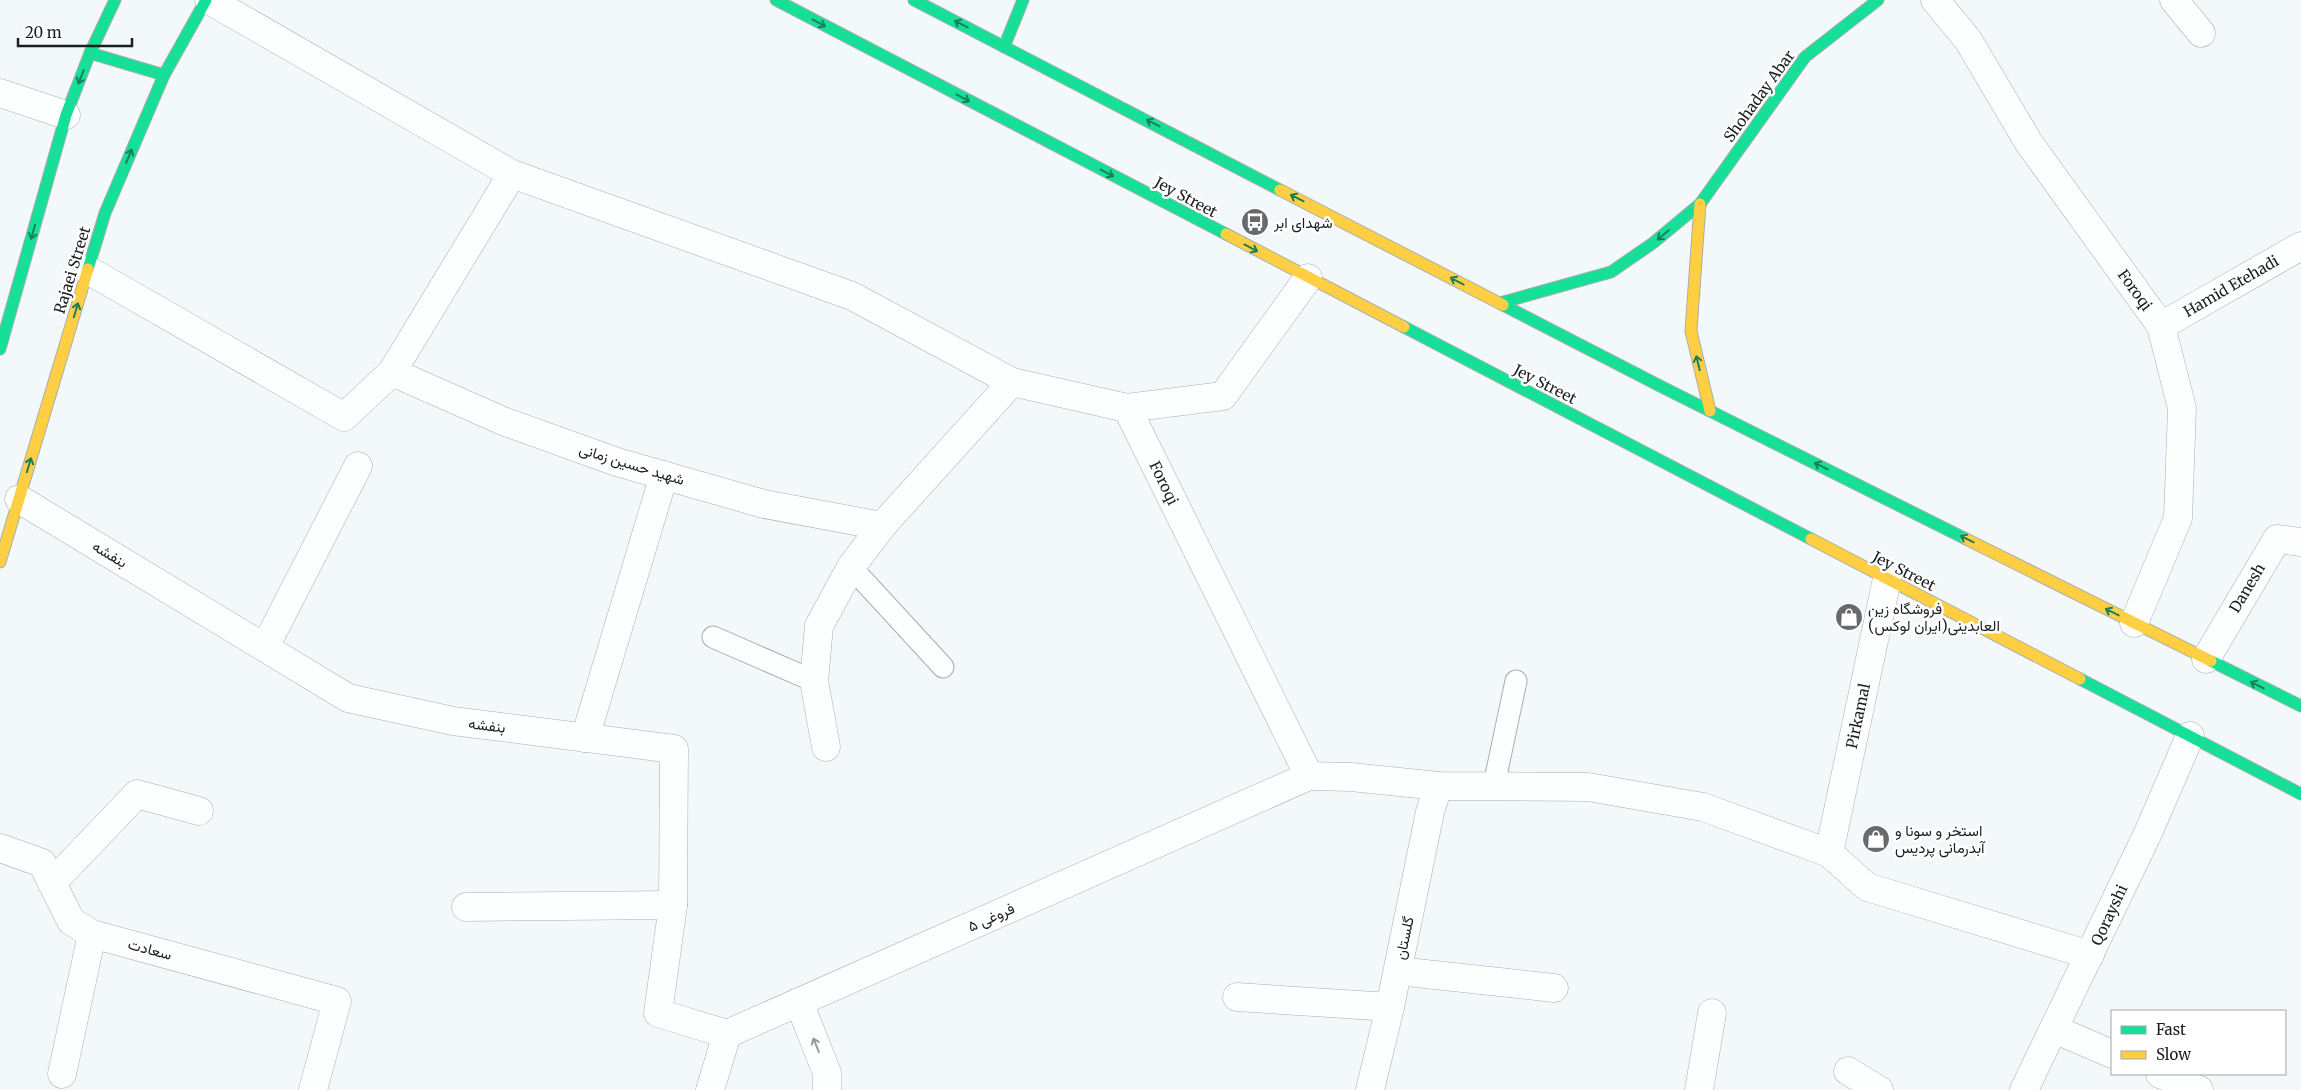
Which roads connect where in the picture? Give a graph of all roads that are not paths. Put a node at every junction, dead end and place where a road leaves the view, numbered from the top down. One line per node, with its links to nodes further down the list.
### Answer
1 (115, 0): 11 (main road)
2 (208, 0): 12 (main road, Rajaei Street); 15 (street)
3 (776, 0): 19 (main road, Jey Street, one-way to 19)
4 (914, 0): 10 (main road, one-way to 4)
5 (1023, 0): 10 (main road)
6 (1878, 0): 16 (main road, Shohaday Abar)
7 (1935, 0): 21 (street, Foroqi)
8 (2174, 0): 9 (street)
9 (2201, 33)
10 (1004, 47): 20 (main road, one-way to 10)
11 (90, 54): 12 (main road); 14 (main road, one-way to 14)
12 (164, 75): 18 (main road, Rajaei Street, one-way to 12)
13 (0, 94): 14 (street)
14 (66, 115): 22 (main road, one-way to 22)
15 (512, 174): 23 (street); 24 (street)
16 (1700, 204): 20 (main road, Shohaday Abar, one-way to 20); 26 (main road, one-way to 16)
17 (2301, 246): 21 (street, Hamid Etehadi)
18 (88, 270): 23 (street); 29 (main road, Rajaei Street, one-way to 18)
19 (1308, 278): 25 (street); 34 (main road, Jey Street)
20 (1500, 303): 26 (main road)
21 (2161, 326): 35 (street, Foroqi)
22 (0, 349)
23 (392, 372): 28 (street, شهید حسین زمانی)
24 (1012, 382): 25 (street); 30 (street)
25 (1127, 408): 46 (street, Foroqi)
26 (1710, 410): 35 (main road, one-way to 26)
27 (358, 466): 37 (street)
28 (664, 475): 30 (street, شهید حسین زمانی); 44 (street)
29 (19, 500): 32 (main road, Rajaei Street); 37 (street, بنفشه)
30 (882, 526): 33 (street)
31 (2301, 542): 38 (street, Danesh)
32 (0, 562)
33 (851, 568): 39 (lane); 41 (street)
34 (1887, 579): 43 (main road, Jey Street); 52 (street, Pirkamal)
35 (2134, 623): 38 (main road)
36 (713, 637): 41 (lane)
37 (265, 647): 44 (street, بنفشه)
38 (2206, 659): 42 (main road, one-way to 38)
39 (943, 667)
40 (1516, 680): 47 (lane)
41 (814, 682): 45 (street)
42 (2301, 706)
43 (2190, 736): 49 (main road, Jey Street); 57 (street, Qorayshi)
44 (585, 738): 54 (street, بنفشه)
45 (826, 747)
46 (1308, 776): 48 (street); 61 (street, فروغی ۵)
47 (1494, 785): 48 (street); 52 (street)
48 (1438, 786): 58 (street, گلستان)
49 (2301, 794)
50 (199, 811): 53 (street)
51 (0, 848): 53 (street, سعادت)
52 (1829, 853): 57 (street)
53 (52, 882): 56 (street, سعادت)
54 (673, 905): 55 (street); 65 (street, بنفشه)
55 (466, 907)
56 (92, 934): 68 (street); 70 (street, سعادت)
57 (2090, 955): 64 (street, Qorayshi)
58 (1398, 971): 59 (street); 62 (street, گلستان)
59 (1554, 988)
60 (1236, 997): 62 (street)
61 (799, 1002): 65 (street, فروغی ۵); 72 (street, one-way to 61)
62 (1390, 1007): 73 (street, گلستان)
63 (1712, 1012): 74 (street)
64 (2054, 1029): 66 (street); 76 (street, Qorayshi)
65 (727, 1034): 71 (street)
66 (2111, 1054)
67 (1848, 1071): 75 (street)
68 (62, 1074)
69 (2162, 1075): 77 (street)
70 (313, 1090)
71 (710, 1090)
72 (827, 1090)
73 (1370, 1090)
74 (1699, 1090)
75 (1879, 1090)
76 (2024, 1090)
77 (2199, 1090)

